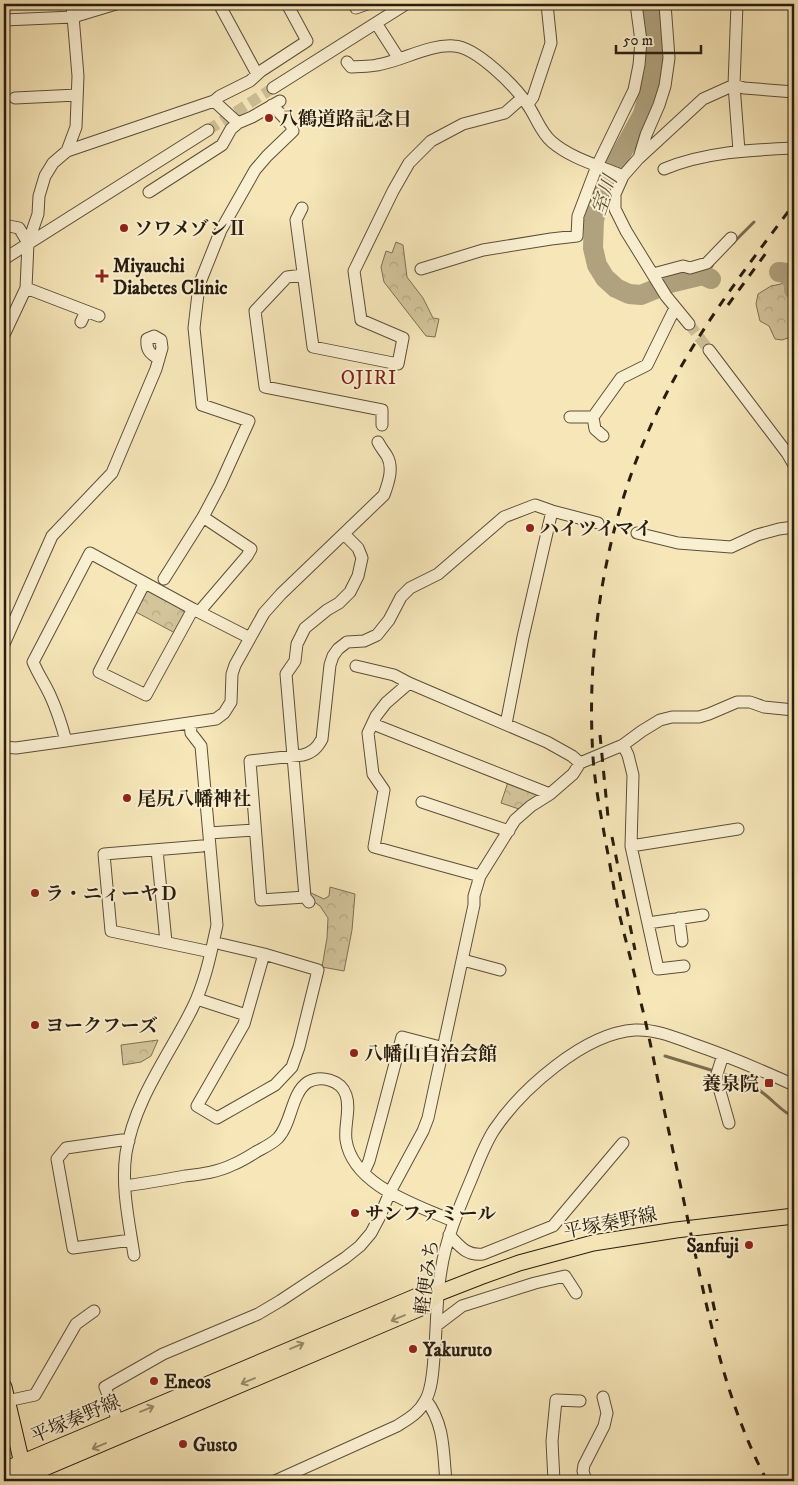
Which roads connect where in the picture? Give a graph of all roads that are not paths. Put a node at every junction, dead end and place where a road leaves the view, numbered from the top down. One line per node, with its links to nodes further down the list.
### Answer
1 (72, 4): 12 (street)
2 (116, 4): 12 (street)
3 (219, 4): 17 (street)
4 (287, 4): 17 (street)
5 (354, 4): 6 (street)
6 (367, 4)
7 (406, 4): 14 (street)
8 (547, 4): 24 (street)
9 (636, 4): 31 (street)
10 (665, 4): 30 (street)
11 (737, 4): 18 (street)
12 (73, 17): 13 (street); 21 (street)
13 (4, 20)
14 (376, 23): 15 (street); 19 (street)
15 (399, 59): 16 (street); 24 (street)
16 (347, 62)
17 (257, 74): 23 (street)
18 (734, 85): 20 (street); 29 (street); 30 (street)
19 (274, 88)
20 (794, 92)
21 (77, 95): 22 (street); 28 (street)
22 (15, 98)
23 (214, 101): 25 (street); 28 (street)
24 (525, 101): 31 (street); 41 (street)
25 (238, 123): 34 (street); 59 (street)
26 (208, 130): 38 (street)
27 (794, 148): 29 (street)
28 (67, 151): 38 (street)
29 (740, 151): 32 (street)
30 (638, 159): 33 (street)
31 (599, 166): 33 (street); 40 (street)
32 (664, 170)
33 (623, 176): 42 (street)
34 (149, 192)
35 (302, 208): 41 (street)
36 (4, 225): 38 (street)
37 (731, 238): 42 (street)
38 (28, 243): 39 (street); 43 (street)
39 (4, 259)
40 (421, 269)
41 (303, 275): 54 (street)
42 (654, 277): 44 (street)
43 (26, 288): 45 (street); 49 (street)
44 (675, 308): 48 (street); 53 (street)
45 (86, 311): 46 (street); 47 (street)
46 (99, 316)
47 (81, 322)
48 (689, 324)
49 (4, 335)
50 (709, 350): 57 (street)
51 (159, 359): 68 (street)
52 (570, 417): 53 (street)
53 (593, 417): 55 (street)
54 (382, 425)
55 (603, 436)
56 (378, 442): 62 (street)
57 (794, 465)
58 (552, 511): 60 (street); 74 (street); 78 (street)
59 (204, 516): 64 (street); 66 (street)
60 (598, 523)
61 (794, 527): 63 (street)
62 (344, 534): 67 (street); 78 (street)
63 (638, 534)
64 (164, 579)
65 (144, 584): 66 (street); 66 (street); 75 (street)
66 (196, 611): 67 (street)
67 (250, 638): 72 (street)
68 (4, 644)
69 (356, 666): 70 (street)
70 (409, 683): 73 (street); 74 (street)
71 (794, 710): 76 (street)
72 (190, 723): 75 (street); 85 (street)
73 (373, 724): 80 (street); 89 (street)
74 (506, 724): 79 (street)
75 (66, 741): 77 (street)
76 (623, 745): 79 (street); 87 (street)
77 (4, 747)
78 (294, 756): 83 (street); 83 (street)
79 (580, 763): 80 (street)
80 (550, 794): 84 (street)
81 (422, 802): 84 (street)
82 (738, 828): 87 (street)
83 (254, 830): 85 (street)
84 (509, 831): 89 (street)
85 (209, 833): 95 (street)
86 (202, 846): 88 (street)
87 (631, 846): 92 (street)
88 (158, 850): 94 (street); 94 (street)
89 (480, 876): 97 (street)
90 (703, 915): 91 (street)
91 (679, 918): 92 (street); 93 (street)
92 (648, 923): 98 (street)
93 (682, 941)
94 (166, 942): 95 (street)
95 (216, 948): 96 (street); 100 (street)
96 (264, 954): 101 (street); 101 (street)
97 (463, 960): 99 (street); 102 (street)
98 (684, 966)
99 (500, 970)
100 (197, 1000): 101 (street); 106 (street)
101 (246, 1015)
102 (444, 1048): 108 (street); 110 (street)
103 (723, 1054): 104 (street, 軽便みち); 105 (street); 112 (street, 軽便みち)
104 (794, 1085)
105 (729, 1124)
106 (128, 1141): 109 (street); 114 (street)
107 (623, 1143): 113 (street)
108 (364, 1172): 109 (street); 110 (street)
109 (125, 1186): 114 (street)
110 (390, 1192): 112 (street); 124 (street)
111 (794, 1216): 117 (main road, 平塚秦野線)
112 (453, 1221): 113 (street, 軽便みち)
113 (449, 1235): 117 (street, 軽便みち)
114 (131, 1240): 115 (street)
115 (134, 1255)
116 (576, 1292): 119 (street)
117 (439, 1293): 119 (street, 軽便みち); 124 (main road, 平塚秦野線)
118 (94, 1311): 120 (street)
119 (437, 1325): 122 (street, 軽便みち)
120 (5, 1394): 126 (main road)
121 (603, 1397): 130 (street)
122 (426, 1400): 127 (street, 軽便みち); 128 (street)
123 (580, 1400): 129 (street)
124 (121, 1428): 126 (main road, 平塚秦野線)
125 (4, 1470): 126 (main road, 平塚秦野線)
126 (22, 1475)
127 (275, 1481)
128 (446, 1481)
129 (554, 1481)
130 (586, 1481)

